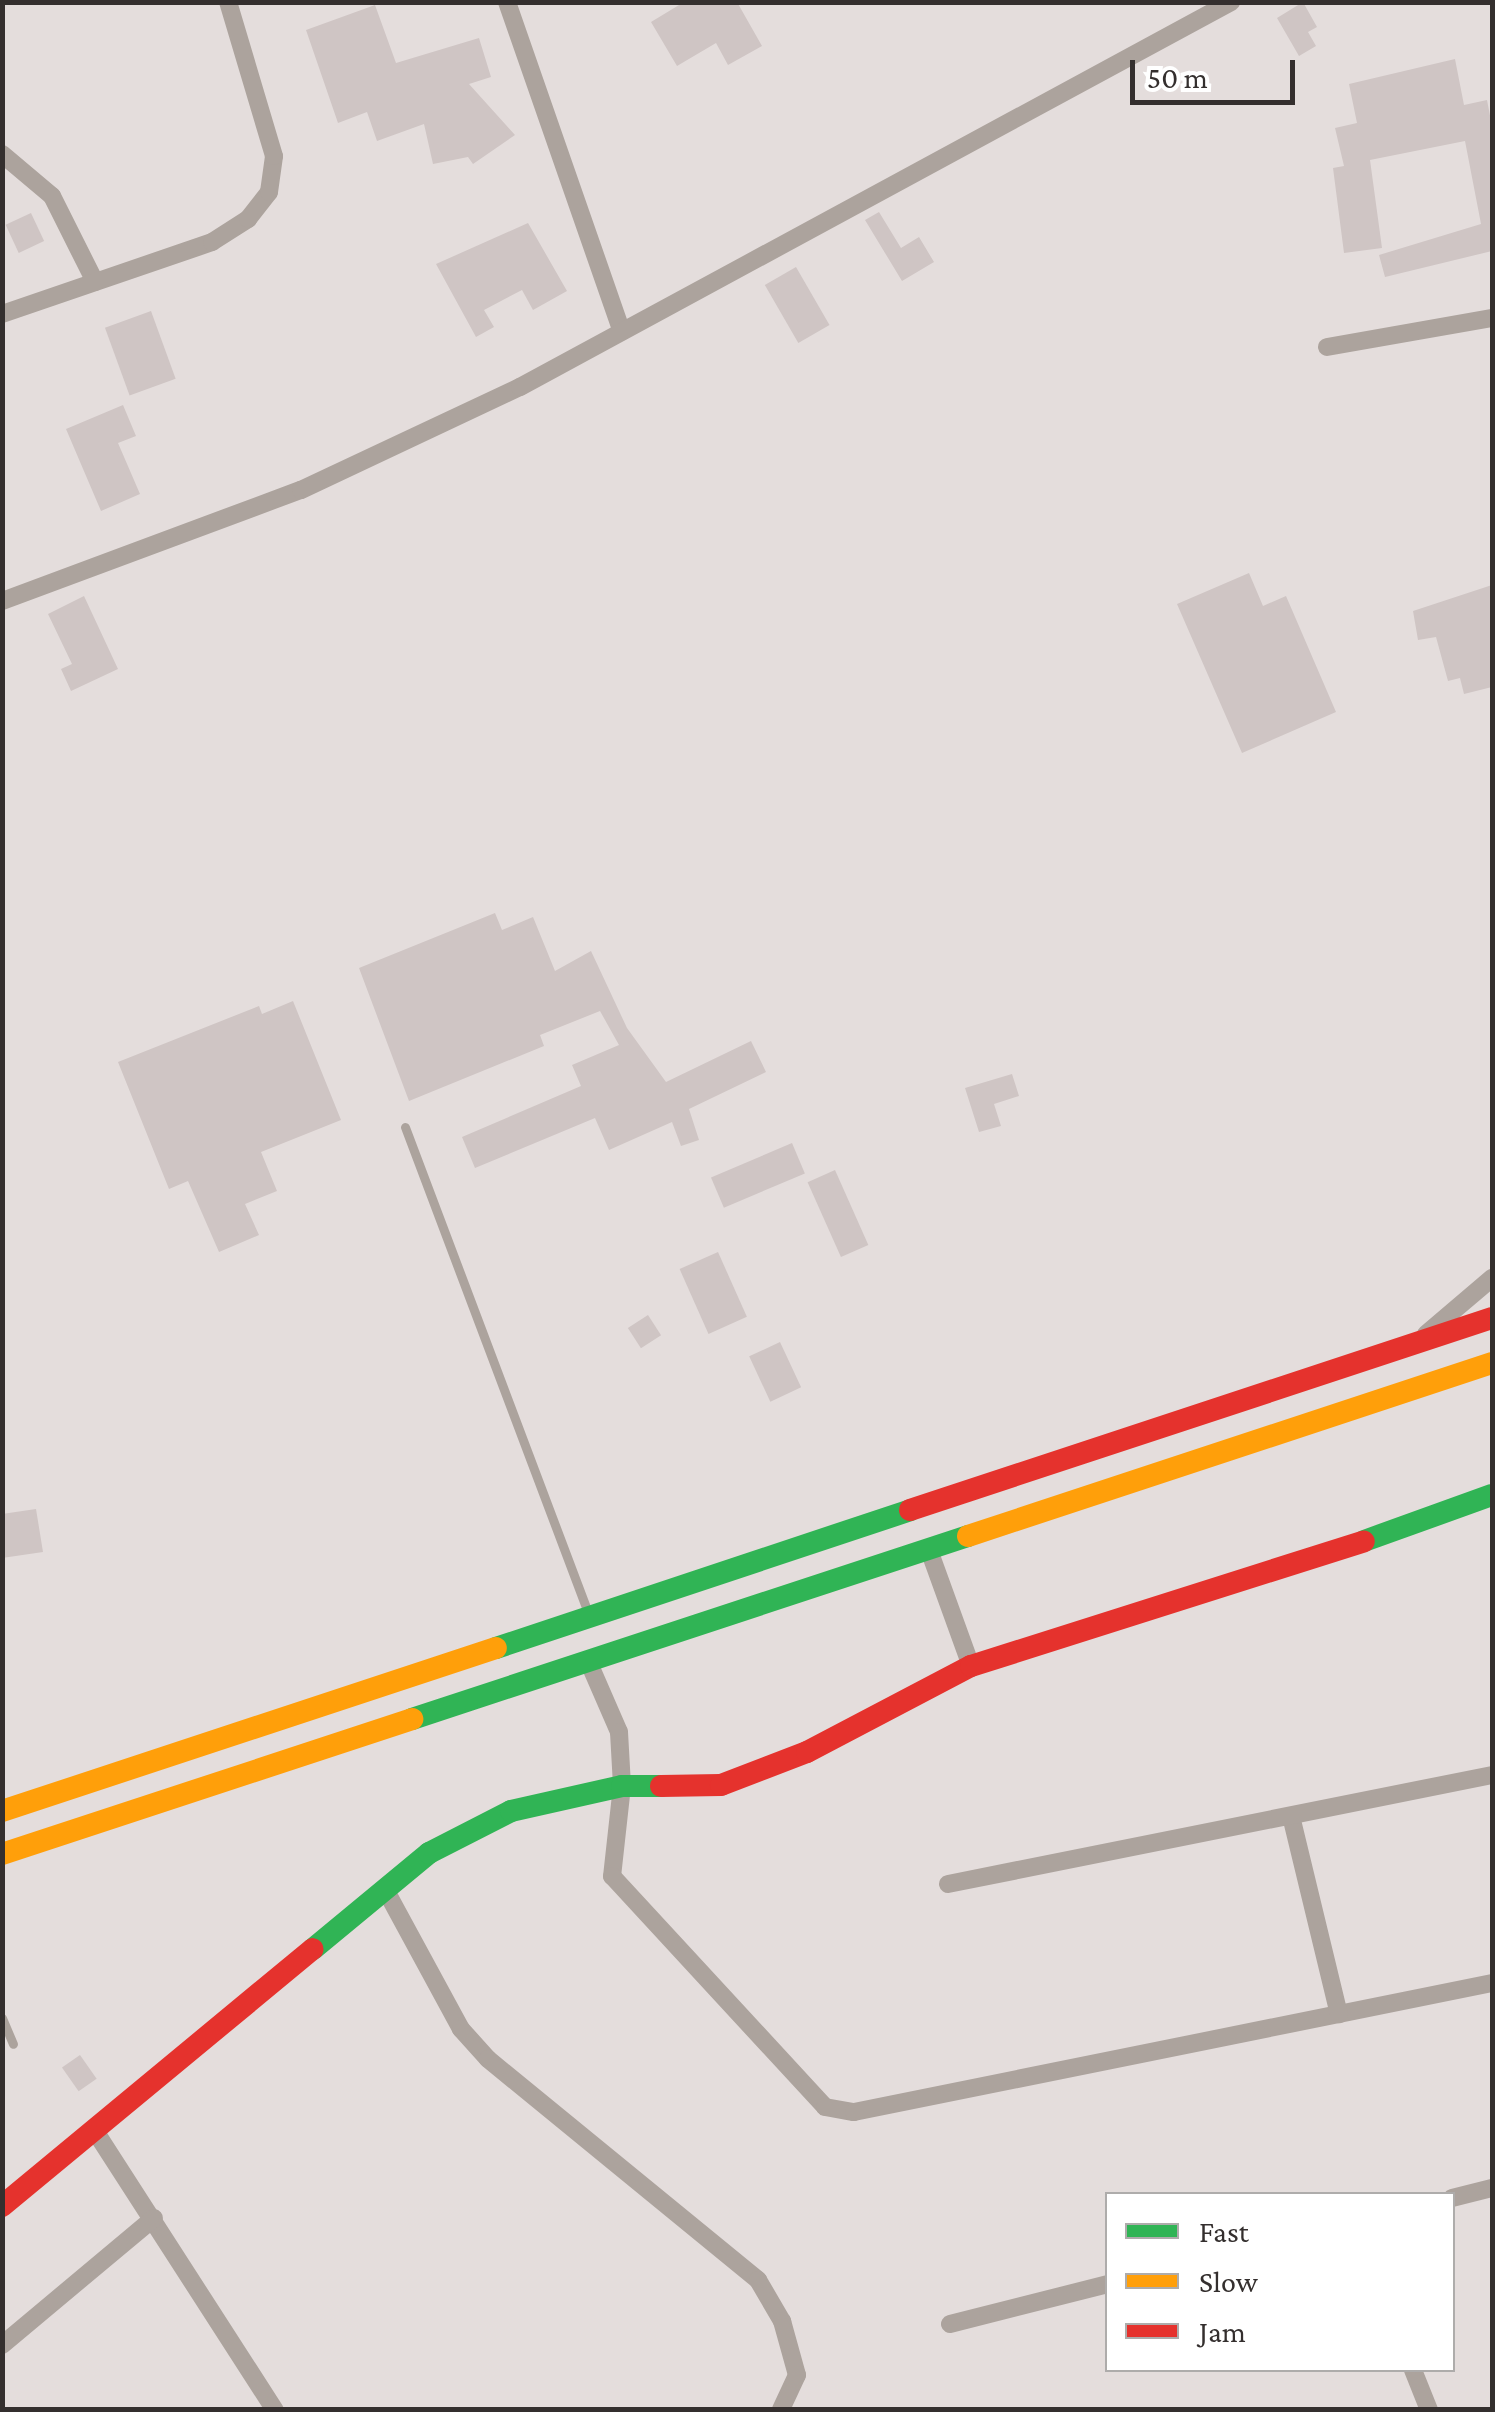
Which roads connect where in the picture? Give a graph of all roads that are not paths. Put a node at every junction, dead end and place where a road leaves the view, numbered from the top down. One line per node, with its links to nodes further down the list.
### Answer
1 (228, 2): 5 (street)
2 (507, 2): 8 (street)
3 (1231, 2): 8 (street)
4 (2, 154): 5 (street)
5 (95, 282): 6 (street)
6 (2, 314)
7 (1492, 318): 9 (street)
8 (622, 332): 10 (street)
9 (1327, 347)
10 (2, 601)
11 (405, 1127): 18 (lane)
12 (1492, 1278): 14 (street)
13 (1492, 1318): 14 (main road)
14 (1414, 1344): 18 (main road)
15 (1492, 1363): 17 (main road)
16 (1492, 1495): 20 (main road)
17 (929, 1550): 19 (main road); 20 (street)
18 (589, 1617): 23 (main road)
19 (588, 1663): 22 (street); 25 (main road)
20 (971, 1666): 22 (main road)
21 (1492, 1775): 24 (street)
22 (622, 1786): 27 (main road); 29 (street)
23 (2, 1811)
24 (1291, 1816): 26 (street); 29 (street)
25 (2, 1854)
26 (948, 1884)
27 (385, 1889): 32 (main road); 42 (street)
28 (1492, 1982): 29 (street)
29 (1339, 2014)
30 (2, 2018): 31 (lane)
31 (12, 2044)
32 (95, 2130): 35 (main road); 36 (street)
33 (1492, 2188): 34 (street)
34 (1455, 2197)
35 (2, 2206)
36 (154, 2218): 39 (street); 41 (street)
37 (1105, 2285): 38 (street)
38 (950, 2324)
39 (2, 2345)
40 (1414, 2372): 43 (street)
41 (275, 2410)
42 (781, 2410)
43 (1430, 2410)

